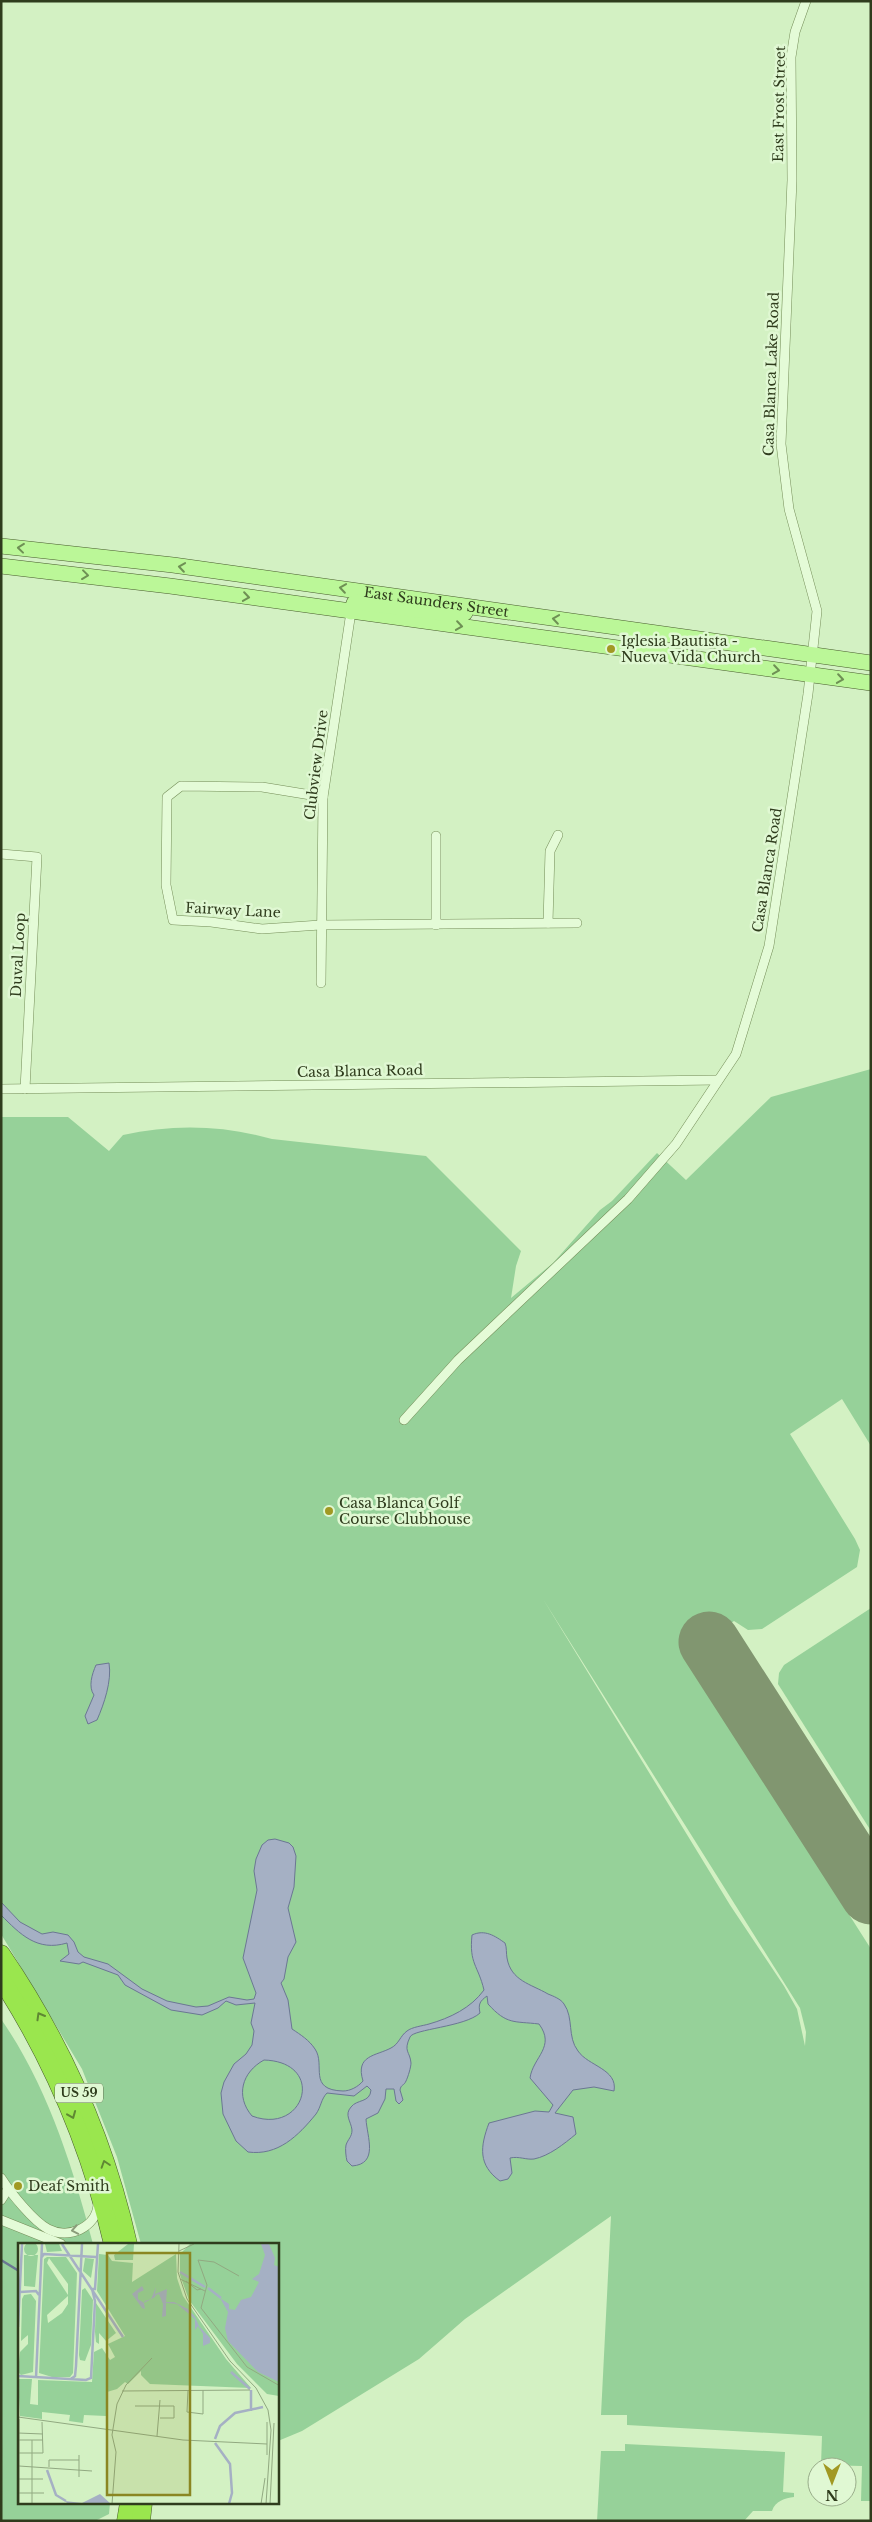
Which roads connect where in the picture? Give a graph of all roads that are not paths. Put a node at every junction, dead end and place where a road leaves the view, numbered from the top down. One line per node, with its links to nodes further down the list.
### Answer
1 (806, 1): 2 (street, East Frost Street)
2 (792, 180): 9 (street, Casa Blanca Lake Road)
3 (1, 546): 5 (main road, East Saunders Street, one-way to 3)
4 (1, 566): 6 (main road, East Saunders Street, one-way to 6)
5 (491, 609): 6 (main road); 7 (main road, East Saunders Street, one-way to 5)
6 (351, 612): 8 (main road, East Saunders Street, one-way to 8); 13 (street, Clubview Drive)
7 (625, 628): 8 (main road); 9 (main road, East Saunders Street)
8 (485, 630): 11 (main road, East Saunders Street, one-way to 11)
9 (812, 655): 10 (main road, East Saunders Street); 11 (street, Casa Blanca Road)
10 (871, 663)
11 (809, 674): 12 (main road, East Saunders Street, one-way to 12); 22 (street, Casa Blanca Road)
12 (871, 683)
13 (323, 797): 19 (street, Clubview Drive); 19 (street, Fairway Lane)
14 (558, 835): 17 (street)
15 (436, 836): 20 (street)
16 (1, 854): 24 (street, Duval Loop)
17 (548, 923): 18 (street, Fairway Lane); 20 (street, Fairway Lane)
18 (576, 923)
19 (320, 925): 20 (street, Fairway Lane); 21 (street, Clubview Drive)
20 (436, 925)
21 (321, 984)
22 (718, 1080): 24 (street, Casa Blanca Road); 25 (street, Casa Blanca Road)
23 (1, 1089): 24 (street, Casa Blanca Road)
24 (25, 1089)
25 (404, 1420)
26 (1, 1954): 35 (highway, US 59, one-way to 26)
27 (1, 1979): 30 (highway, US 59, one-way to 30)
28 (1, 2178): 29 (street)
29 (5, 2187): 30 (street, one-way to 29); 31 (street)
30 (100, 2195): 34 (highway, US 59)
31 (1, 2200)
32 (1, 2220): 33 (street)
33 (58, 2243)
34 (113, 2243)
35 (128, 2243)
36 (129, 2504): 38 (highway)
37 (143, 2504): 39 (highway)
38 (126, 2521)
39 (141, 2521)

